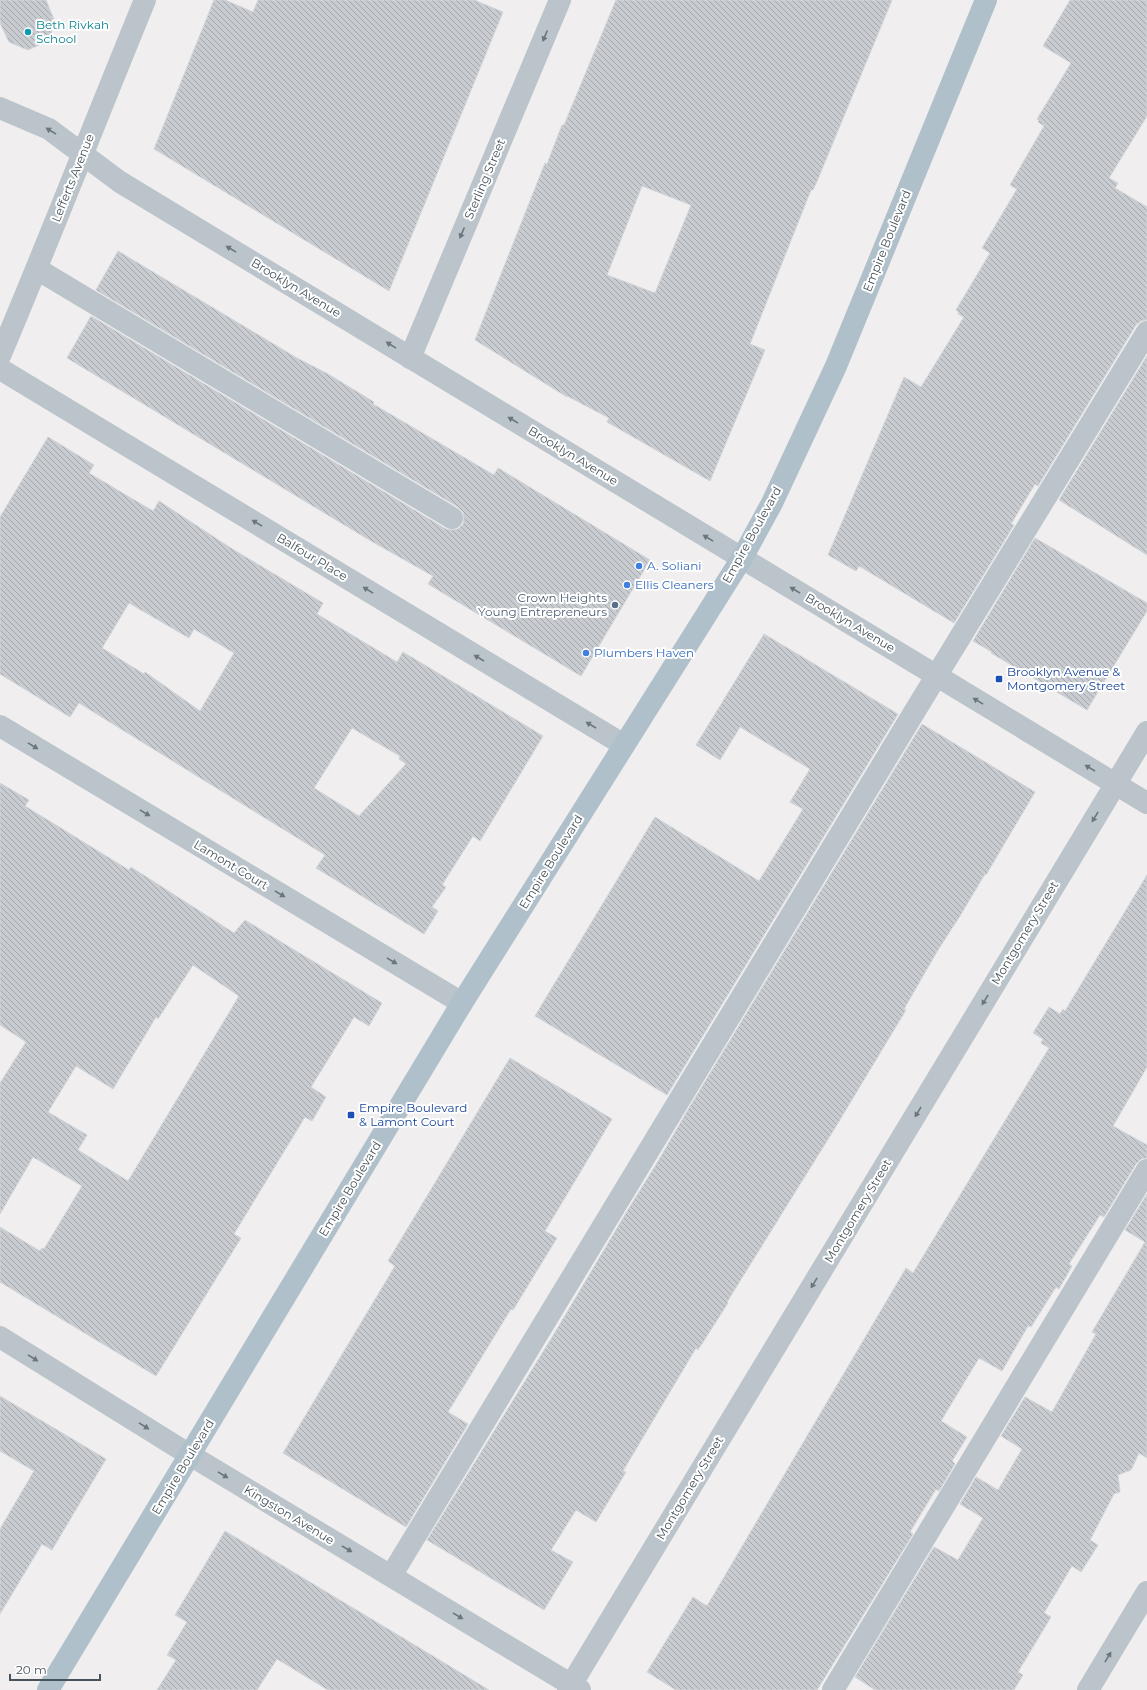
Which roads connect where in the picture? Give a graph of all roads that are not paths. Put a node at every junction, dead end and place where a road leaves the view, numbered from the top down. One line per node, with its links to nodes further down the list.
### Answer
1 (145, 0): 5 (street, Lefferts Avenue)
2 (560, 0): 9 (street, Sterling Street, one-way to 9)
3 (986, 0): 12 (main road, Empire Boulevard)
4 (0, 108): 5 (street, Brooklyn Avenue, one-way to 4)
5 (82, 154): 6 (street, Lefferts Avenue); 9 (street, Brooklyn Avenue, one-way to 5)
6 (37, 269): 8 (street, Lefferts Avenue); 11 (street)
7 (1147, 332): 13 (street)
8 (0, 356)
9 (410, 358): 12 (street, Brooklyn Avenue, one-way to 9)
10 (0, 368): 16 (street, Balfour Place, one-way to 10)
11 (452, 518)
12 (742, 558): 13 (street, Brooklyn Avenue, one-way to 12); 16 (main road, Empire Boulevard)
13 (937, 675): 17 (street, Brooklyn Avenue, one-way to 13); 23 (street)
14 (0, 726): 19 (street, Lamont Court, one-way to 19)
15 (1147, 732): 17 (street, Montgomery Street)
16 (624, 745): 19 (main road, Empire Boulevard)
17 (1116, 784): 18 (street, Brooklyn Avenue); 25 (street, Montgomery Street, one-way to 25)
18 (1147, 803)
19 (462, 1003): 22 (main road, Empire Boulevard)
20 (1147, 1170): 27 (street)
21 (0, 1337): 22 (street, Kingston Avenue, one-way to 22)
22 (190, 1455): 23 (street, Kingston Avenue, one-way to 23); 26 (main road, Empire Boulevard)
23 (392, 1576): 25 (street, Kingston Avenue, one-way to 25)
24 (1147, 1592): 28 (street, one-way to 24)
25 (573, 1688)
26 (48, 1690)
27 (833, 1690)
28 (1088, 1690)

